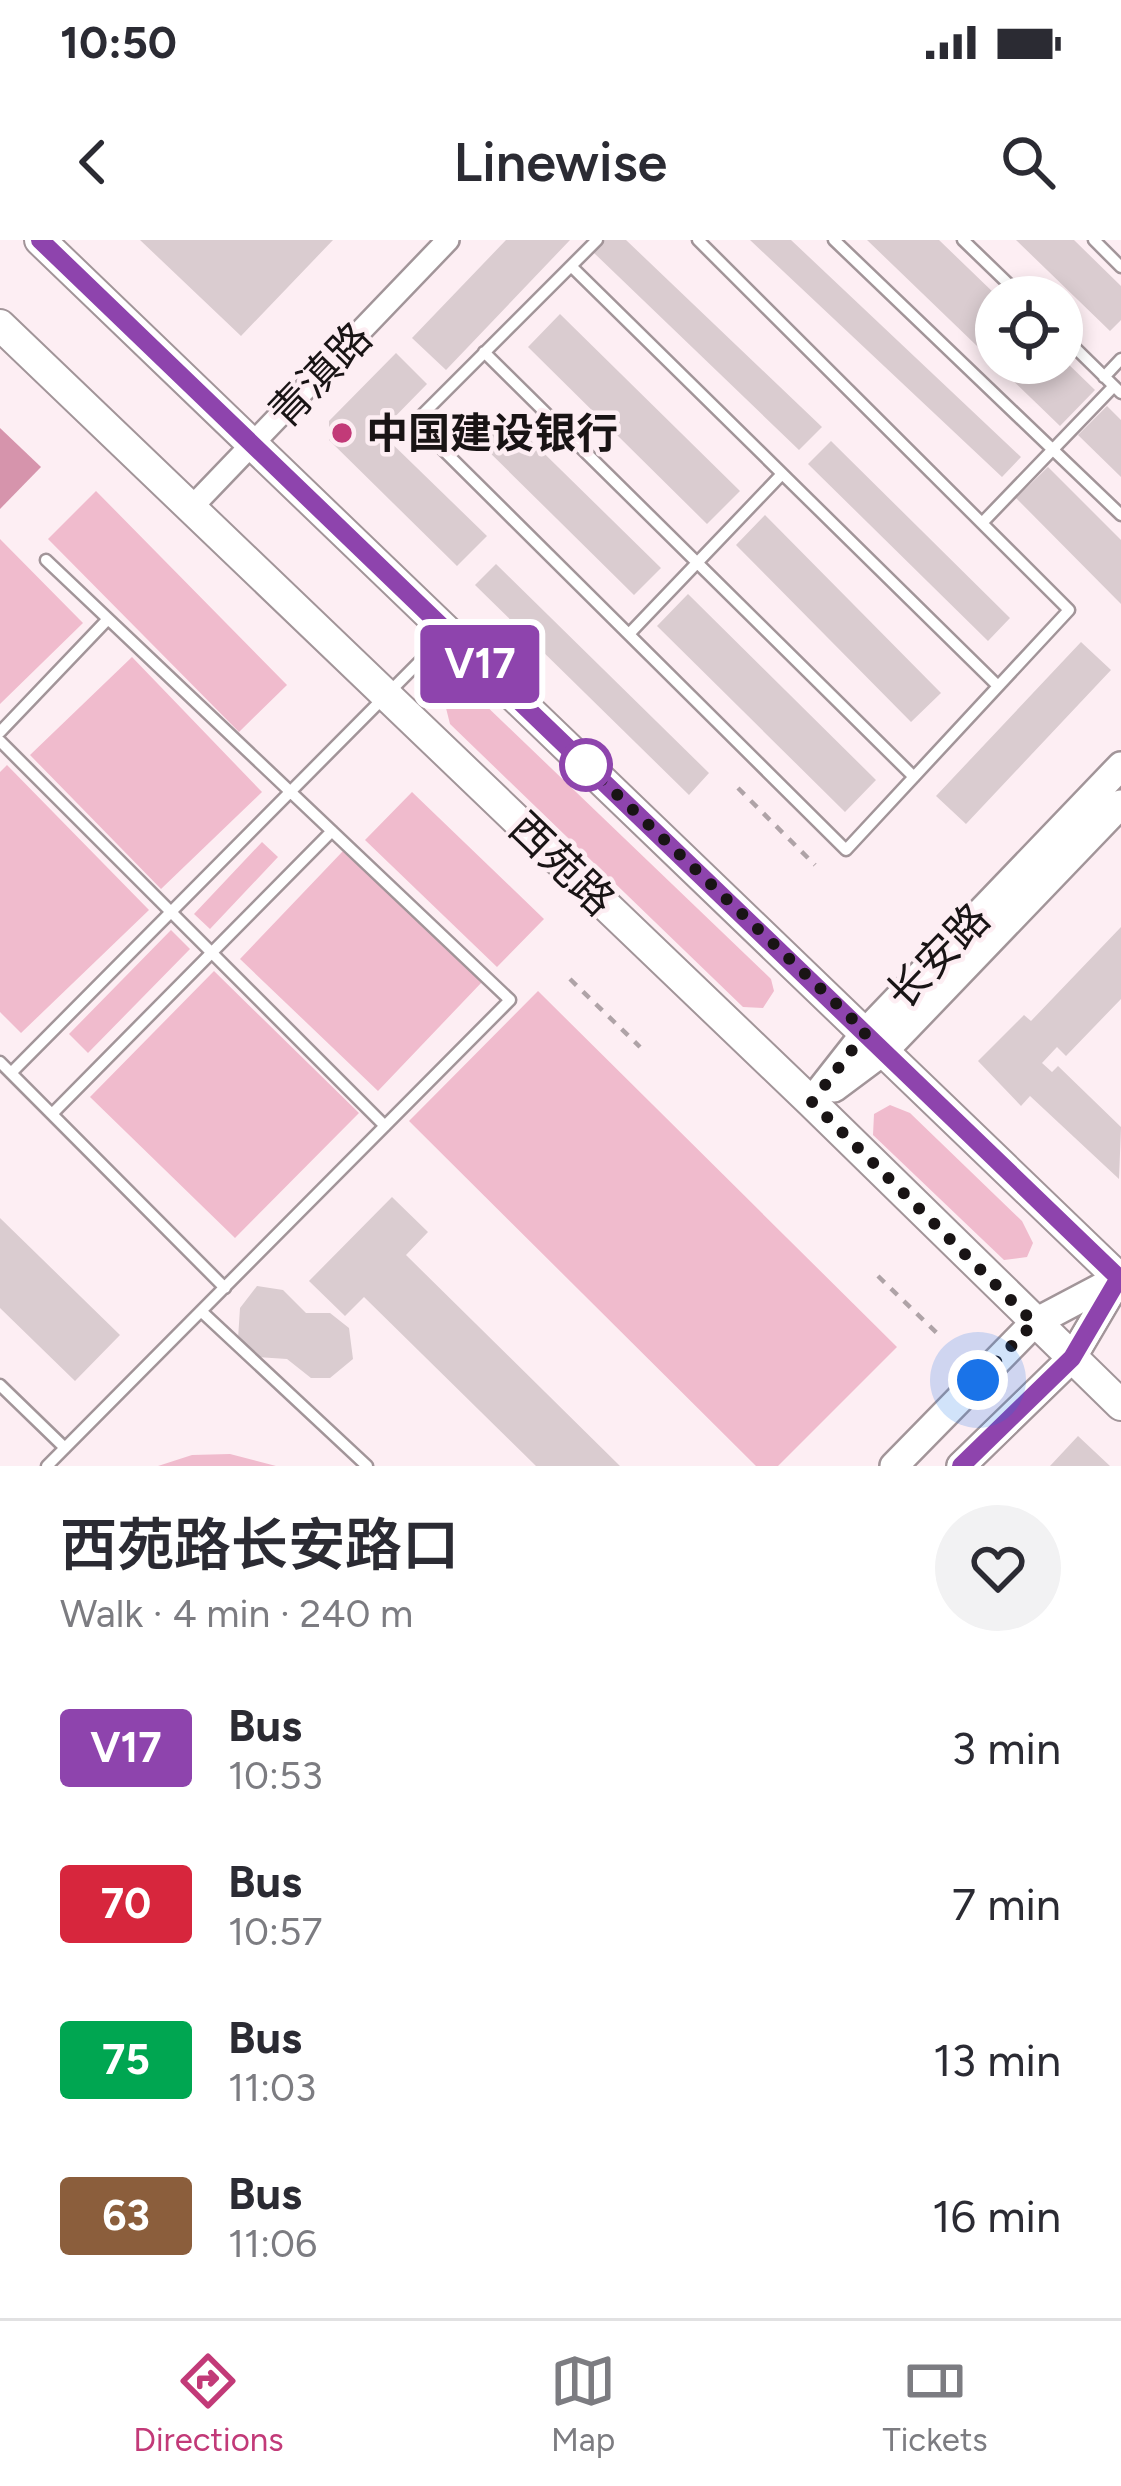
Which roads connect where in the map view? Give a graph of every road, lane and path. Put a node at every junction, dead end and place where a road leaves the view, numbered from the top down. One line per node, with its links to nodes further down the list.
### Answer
1 (40, 240): 16 (main road)
2 (448, 240): 16 (street, 青滇路)
3 (597, 240): 8 (lane)
4 (698, 240): 21 (lane)
5 (834, 240): 17 (lane)
6 (964, 240): 10 (lane)
7 (1094, 240): 9 (lane)
8 (571, 266): 12 (lane); 18 (lane)
9 (1121, 267)
10 (1001, 276)
11 (0, 326): 19 (main road, 西苑路)
12 (484, 352): 23 (lane); 26 (lane)
13 (1083, 356): 15 (lane)
14 (1121, 359): 15 (lane)
15 (1113, 385): 17 (lane)
16 (253, 446): 19 (street, 青滇路); 25 (main road)
17 (1052, 449): 20 (lane); 21 (lane)
18 (782, 474): 23 (lane); 27 (lane)
19 (190, 509): 28 (main road, 西苑路)
20 (1121, 515)
21 (982, 523): 27 (lane)
22 (46, 560): 24 (lane)
23 (697, 563): 26 (lane); 31 (lane)
24 (108, 619): 29 (lane); 33 (lane)
25 (448, 633): 28 (lane); 40 (main road)
26 (629, 634): 31 (lane)
27 (998, 686): 31 (lane)
28 (385, 697): 33 (lane); 44 (main road, 西苑路)
29 (0, 736): 37 (lane)
30 (1121, 766): 40 (main road, 长安路)
31 (914, 777)
32 (738, 788): 36 (path)
33 (290, 791): 35 (lane); 37 (lane)
34 (1121, 805): 40 (main road, 长安路)
35 (332, 831): 38 (lane); 46 (lane)
36 (815, 865)
37 (171, 912): 38 (lane); 43 (lane)
38 (212, 952): 45 (lane); 46 (lane)
39 (570, 979): 41 (path)
40 (875, 1041): 44 (main road, 长安路); 48 (main road)
41 (640, 1047)
42 (0, 1062): 43 (lane)
43 (11, 1073): 45 (lane)
44 (812, 1102): 51 (main road, 西苑路)
45 (52, 1114): 49 (lane)
46 (385, 1126): 49 (lane)
47 (878, 1276): 52 (path)
48 (1120, 1279): 51 (main road); 53 (main road)
49 (225, 1288): 50 (lane)
50 (201, 1311): 56 (lane); 58 (lane)
51 (1034, 1323): 53 (main road, 西苑路); 59 (main road)
52 (940, 1336)
53 (1072, 1358): 55 (main road, 西苑路); 60 (main road)
54 (0, 1385): 56 (lane)
55 (1121, 1406)
56 (65, 1448): 57 (lane)
57 (47, 1466)
58 (368, 1466)
59 (894, 1466)
60 (961, 1466)

